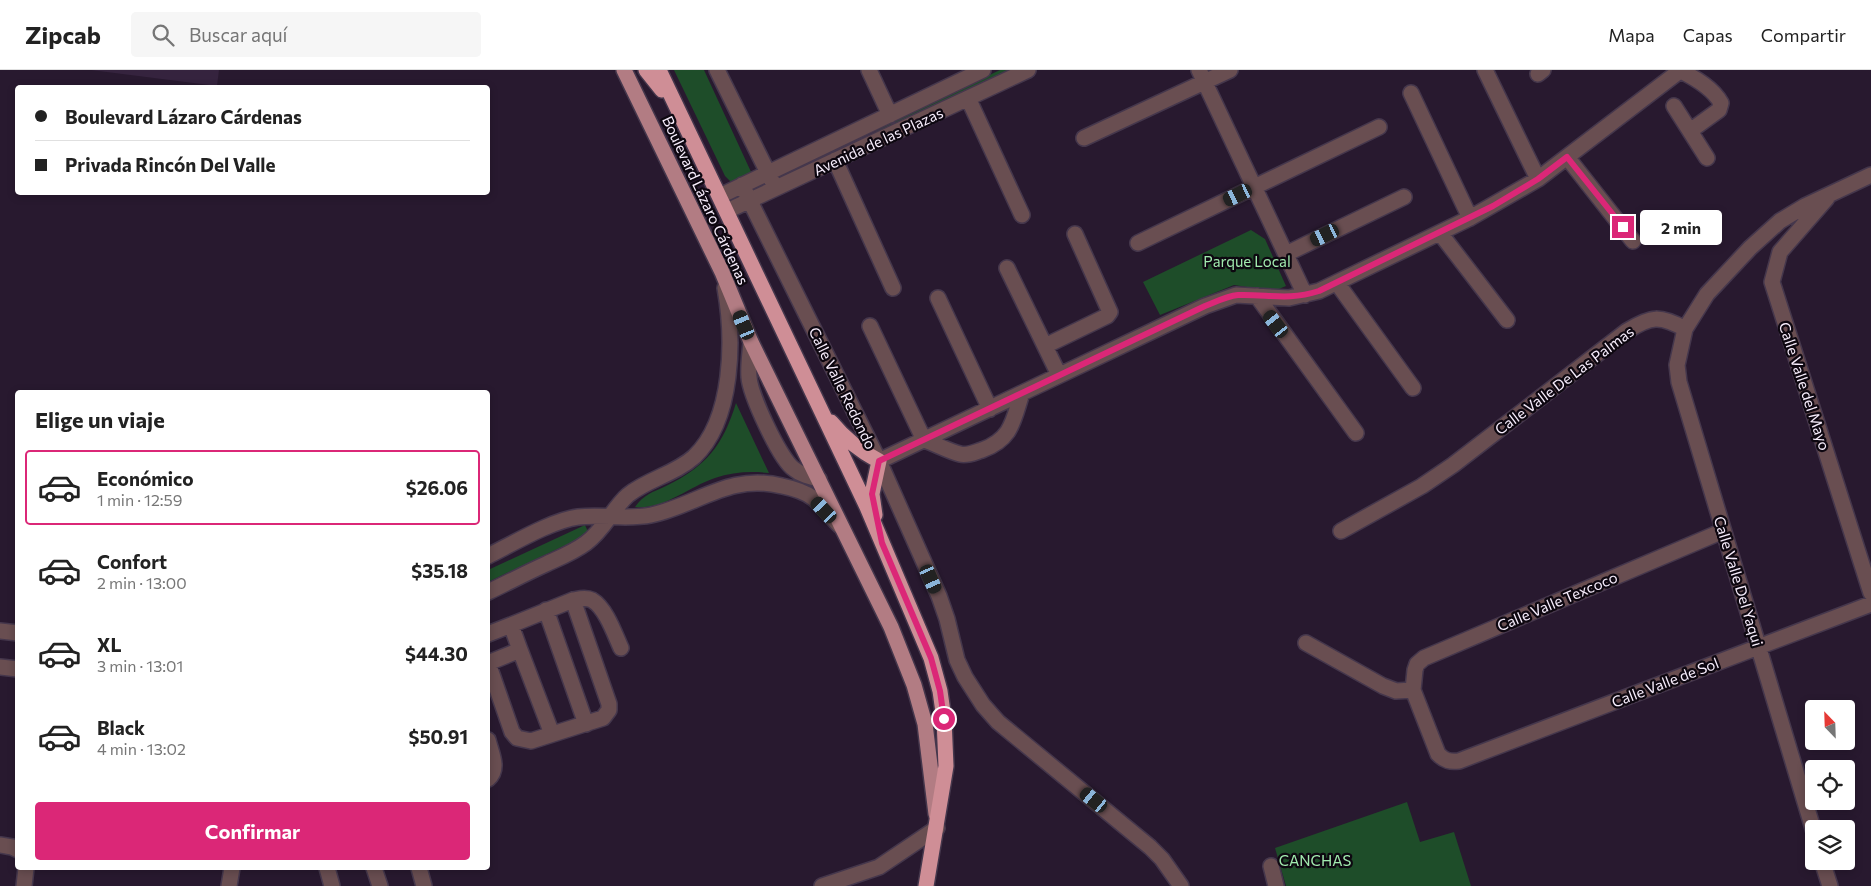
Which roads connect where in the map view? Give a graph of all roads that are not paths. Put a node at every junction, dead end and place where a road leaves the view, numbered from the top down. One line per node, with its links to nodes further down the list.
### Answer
1 (624, 70): 42 (main road, Boulevard Lázaro Cárdenas)
2 (646, 70): 15 (highway)
3 (659, 70): 15 (highway, Boulevard Lázaro Cárdenas)
4 (717, 70): 23 (street)
5 (869, 70): 16 (street)
6 (983, 70): 16 (street, Avenida de las Plazas)
7 (1028, 70): 13 (street, Avenida de las Plazas)
8 (1230, 70): 11 (street)
9 (1485, 70): 24 (street)
10 (1681, 70): 18 (street); 20 (street)
11 (1202, 76): 19 (street); 27 (street)
12 (1411, 92): 35 (street)
13 (968, 98): 22 (street, Avenida de las Plazas); 34 (street)
14 (1674, 106): 18 (street)
15 (679, 111): 30 (highway, Boulevard Lázaro Cárdenas)
16 (890, 115): 23 (street, Avenida de las Plazas)
17 (1379, 127): 27 (street)
18 (1690, 131): 21 (street)
19 (1084, 138)
20 (1567, 157): 24 (street); 38 (street)
21 (1707, 158)
22 (835, 160): 28 (street, Avenida de las Plazas); 44 (street)
23 (768, 173): 26 (street, Avenida de las Plazas); 28 (street)
24 (1538, 179): 35 (street)
25 (1870, 179): 29 (street)
26 (742, 185): 30 (street, Avenida de las Plazas); 32 (street, Calle Valle Redondo)
27 (1254, 187): 39 (street); 40 (street)
28 (776, 189): 32 (street, Avenida de las Plazas)
29 (1831, 193): 50 (street); 69 (street, Calle Valle del Mayo)
30 (720, 196): 33 (highway, Boulevard Lázaro Cárdenas)
31 (1404, 197): 40 (street)
32 (750, 201): 33 (street, Avenida de las Plazas); 60 (street, Calle Valle Redondo)
33 (727, 211): 56 (highway, Boulevard Lázaro Cárdenas)
34 (1022, 215)
35 (1470, 218): 36 (street)
36 (1440, 233): 43 (street); 48 (street)
37 (1075, 234): 52 (street)
38 (1634, 241)
39 (1138, 243)
40 (1286, 254): 46 (street)
41 (1007, 268): 52 (street)
42 (722, 272): 51 (main road, Boulevard Lázaro Cárdenas); 62 (street)
43 (1337, 283): 46 (street); 54 (street)
44 (894, 288)
45 (1257, 296): 46 (street); 53 (street); 58 (street)
46 (1305, 296)
47 (938, 298): 57 (street)
48 (1507, 320)
49 (870, 326): 59 (street)
50 (1685, 329): 63 (street, Calle Valle De Las Palmas); 64 (street, Calle Valle Del Yaqui)
51 (751, 342): 61 (main road, Boulevard Lázaro Cárdenas); 61 (street)
52 (1045, 346): 53 (street)
53 (1059, 375): 55 (street)
54 (1413, 388)
55 (1022, 393): 57 (street); 59 (street)
56 (817, 403): 60 (highway); 66 (highway, Boulevard Lázaro Cárdenas)
57 (990, 408): 59 (street)
58 (1356, 433)
59 (924, 440): 60 (street)
60 (879, 461): 66 (highway); 108 (street, Calle Valle Redondo)
61 (819, 479): 65 (main road, Boulevard Lázaro Cárdenas)
62 (611, 517): 65 (street); 67 (street); 68 (street)
63 (1341, 531)
64 (1723, 531): 78 (street, Calle Valle Del Yaqui); 85 (street, Calle Valle Texcoco)
65 (846, 533): 91 (main road, Boulevard Lázaro Cárdenas)
66 (882, 543): 91 (highway, Boulevard Lázaro Cárdenas)
67 (490, 555)
68 (490, 591)
69 (1871, 593)
70 (573, 600): 72 (street); 79 (street); 86 (street)
71 (1871, 604): 78 (street, Calle Valle de Sol)
72 (546, 610): 73 (street); 86 (street)
73 (511, 624): 76 (street); 80 (street)
74 (0, 631): 75 (street)
75 (15, 633)
76 (490, 633)
77 (1306, 643): 85 (street)
78 (1759, 647): 85 (street, Calle Valle de Sol); 90 (street, Calle Valle Del Yaqui)
79 (621, 648)
80 (520, 650): 81 (street); 87 (street)
81 (490, 662)
82 (0, 667): 83 (street)
83 (15, 669)
84 (490, 669): 87 (street)
85 (1413, 690)
86 (586, 724): 87 (street)
87 (552, 734)
88 (490, 750): 89 (street)
89 (490, 777)
90 (1810, 820)
91 (937, 823): 106 (street); 107 (highway, Boulevard Lázaro Cárdenas)
92 (0, 845): 93 (street)
93 (15, 848)
94 (1271, 866): 109 (street)
95 (26, 870): 101 (street)
96 (232, 870): 102 (street)
97 (328, 870): 103 (street)
98 (375, 870): 104 (street)
99 (420, 870): 105 (street)
100 (1825, 870): 110 (street)
101 (24, 886)
102 (229, 886)
103 (332, 886)
104 (380, 886)
105 (424, 886)
106 (822, 886)
107 (926, 886)
108 (1181, 886)
109 (1276, 886)
110 (1830, 886)

